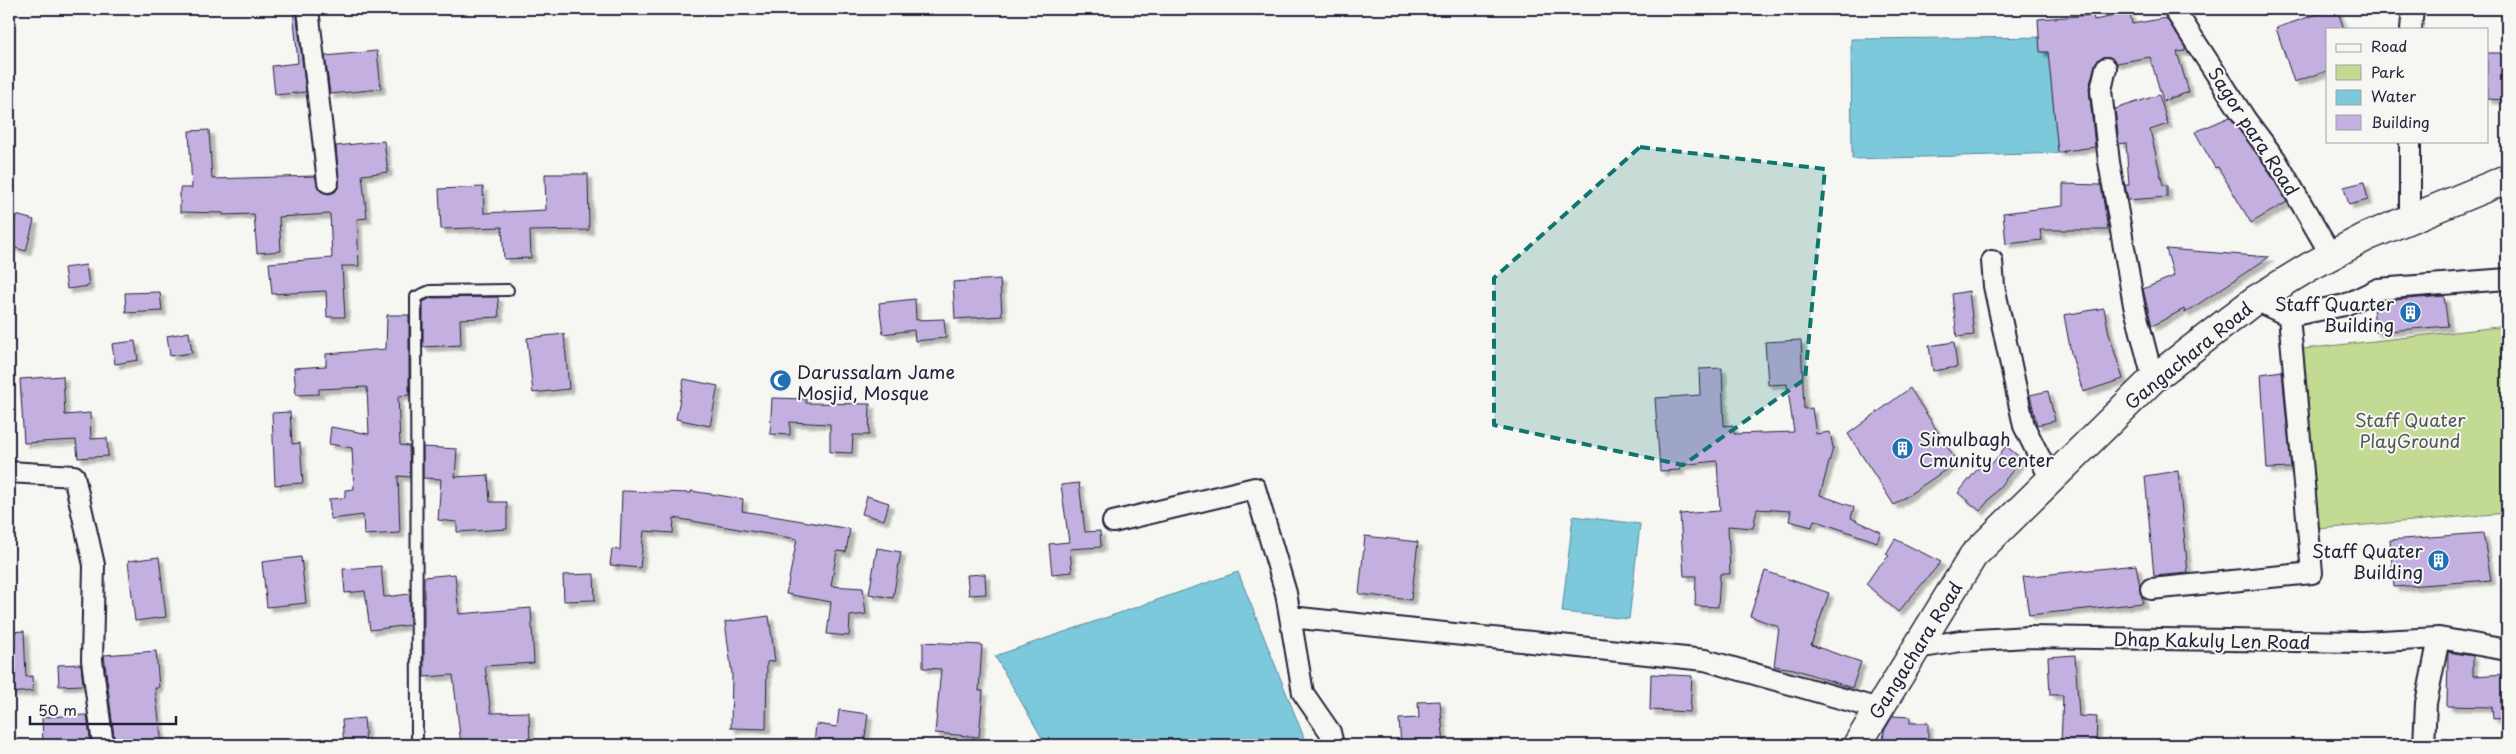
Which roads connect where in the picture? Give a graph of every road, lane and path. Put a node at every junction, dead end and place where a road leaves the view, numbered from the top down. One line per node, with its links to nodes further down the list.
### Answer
1 (308, 9): 8 (street)
2 (2174, 9): 10 (street, Sagor para Road)
3 (2413, 9): 4 (street)
4 (2411, 28)
5 (2106, 68): 16 (street)
6 (2410, 142): 9 (street)
7 (2507, 179): 9 (main road, Gangachara Road)
8 (328, 182)
9 (2410, 219): 10 (main road, Gangachara Road)
10 (2331, 255): 14 (main road, Gangachara Road)
11 (1992, 261): 18 (street)
12 (2507, 279): 15 (street)
13 (508, 290): 27 (lane)
14 (2255, 300): 15 (street); 16 (main road, Gangachara Road)
15 (2290, 316): 20 (street)
16 (2153, 379): 18 (main road, Gangachara Road)
17 (9, 472): 26 (street)
18 (2050, 478): 23 (main road, Gangachara Road)
19 (1112, 522): 21 (street)
20 (2151, 589)
21 (1290, 617): 25 (street); 28 (street)
22 (2439, 638): 23 (street, Dhap Kakuly Len Road); 24 (street, Dhap Kakuly Len Road); 30 (street)
23 (1916, 648): 25 (main road, Gangachara Road)
24 (2507, 650)
25 (1879, 709): 29 (main road, Gangachara Road)
26 (104, 745)
27 (417, 745)
28 (1333, 745)
29 (1857, 745)
30 (2424, 745)

